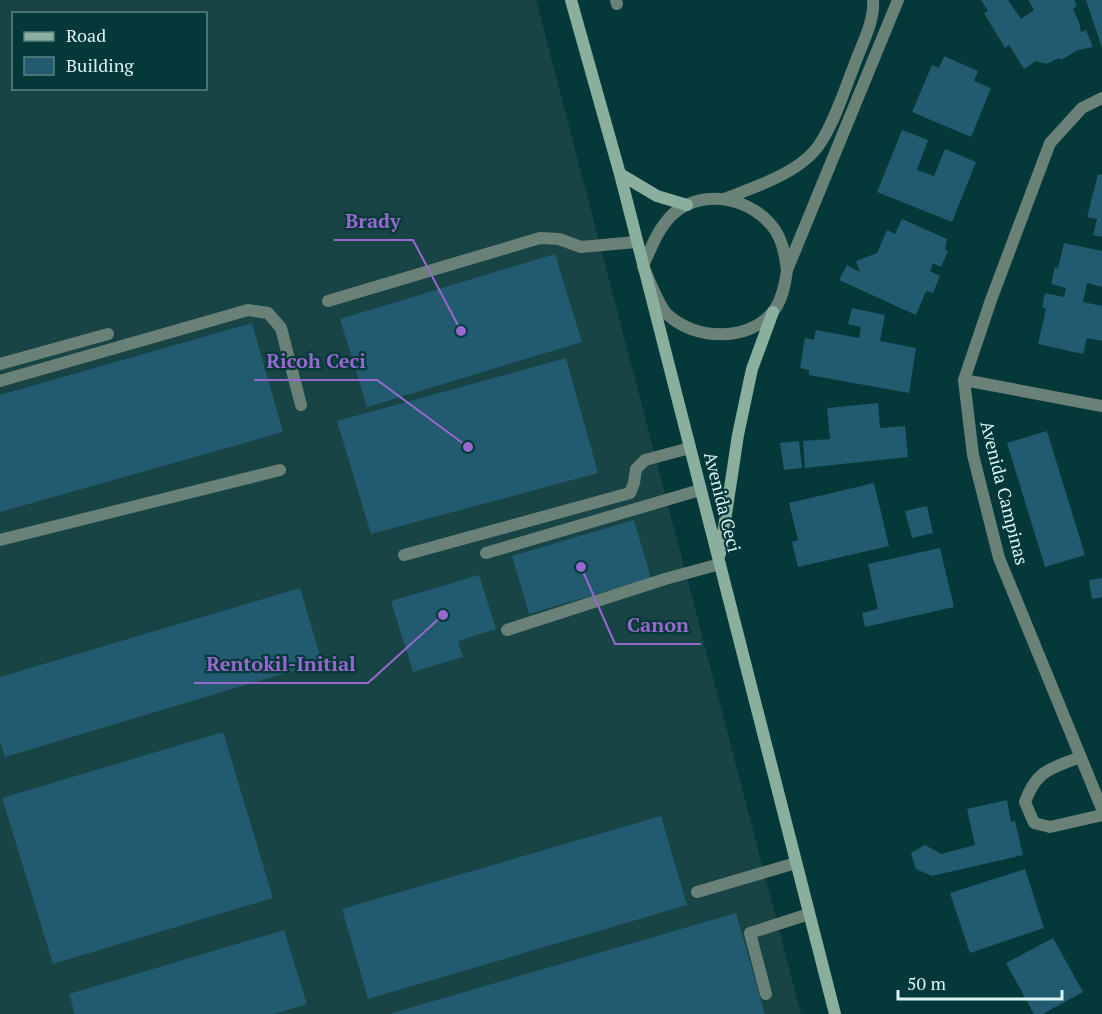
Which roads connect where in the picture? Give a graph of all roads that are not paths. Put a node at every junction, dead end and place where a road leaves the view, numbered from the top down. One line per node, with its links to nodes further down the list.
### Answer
1 (571, 0): 5 (main road, Avenida Ceci)
2 (873, 0): 6 (street)
3 (898, 0): 10 (street)
4 (1102, 98): 15 (street, Avenida Campinas)
5 (620, 174): 7 (main road); 8 (main road, Avenida Ceci)
6 (724, 199): 7 (street); 10 (street)
7 (687, 205): 9 (street)
8 (636, 242): 9 (main road, Avenida Ceci); 11 (street)
9 (643, 266): 12 (street); 19 (main road, Avenida Ceci)
10 (787, 270): 12 (street)
11 (328, 301)
12 (773, 312): 25 (main road)
13 (108, 334): 14 (street)
14 (0, 364)
15 (964, 380): 18 (street); 27 (street, Avenida Campinas)
16 (0, 381): 17 (street)
17 (301, 405)
18 (1102, 406)
19 (690, 448): 21 (main road, Avenida Ceci); 24 (street)
20 (280, 470): 22 (street)
21 (700, 490): 23 (street); 25 (main road, Avenida Ceci)
22 (0, 540)
23 (486, 553)
24 (404, 555)
25 (719, 562): 26 (street); 30 (main road, Avenida Ceci)
26 (507, 630)
27 (1080, 757): 28 (street, Avenida Campinas); 29 (street)
28 (1102, 809)
29 (1102, 814)
30 (796, 863): 31 (street); 32 (main road, Avenida Ceci)
31 (697, 892)
32 (809, 914): 33 (street); 34 (main road, Avenida Ceci)
33 (766, 994)
34 (835, 1014)

